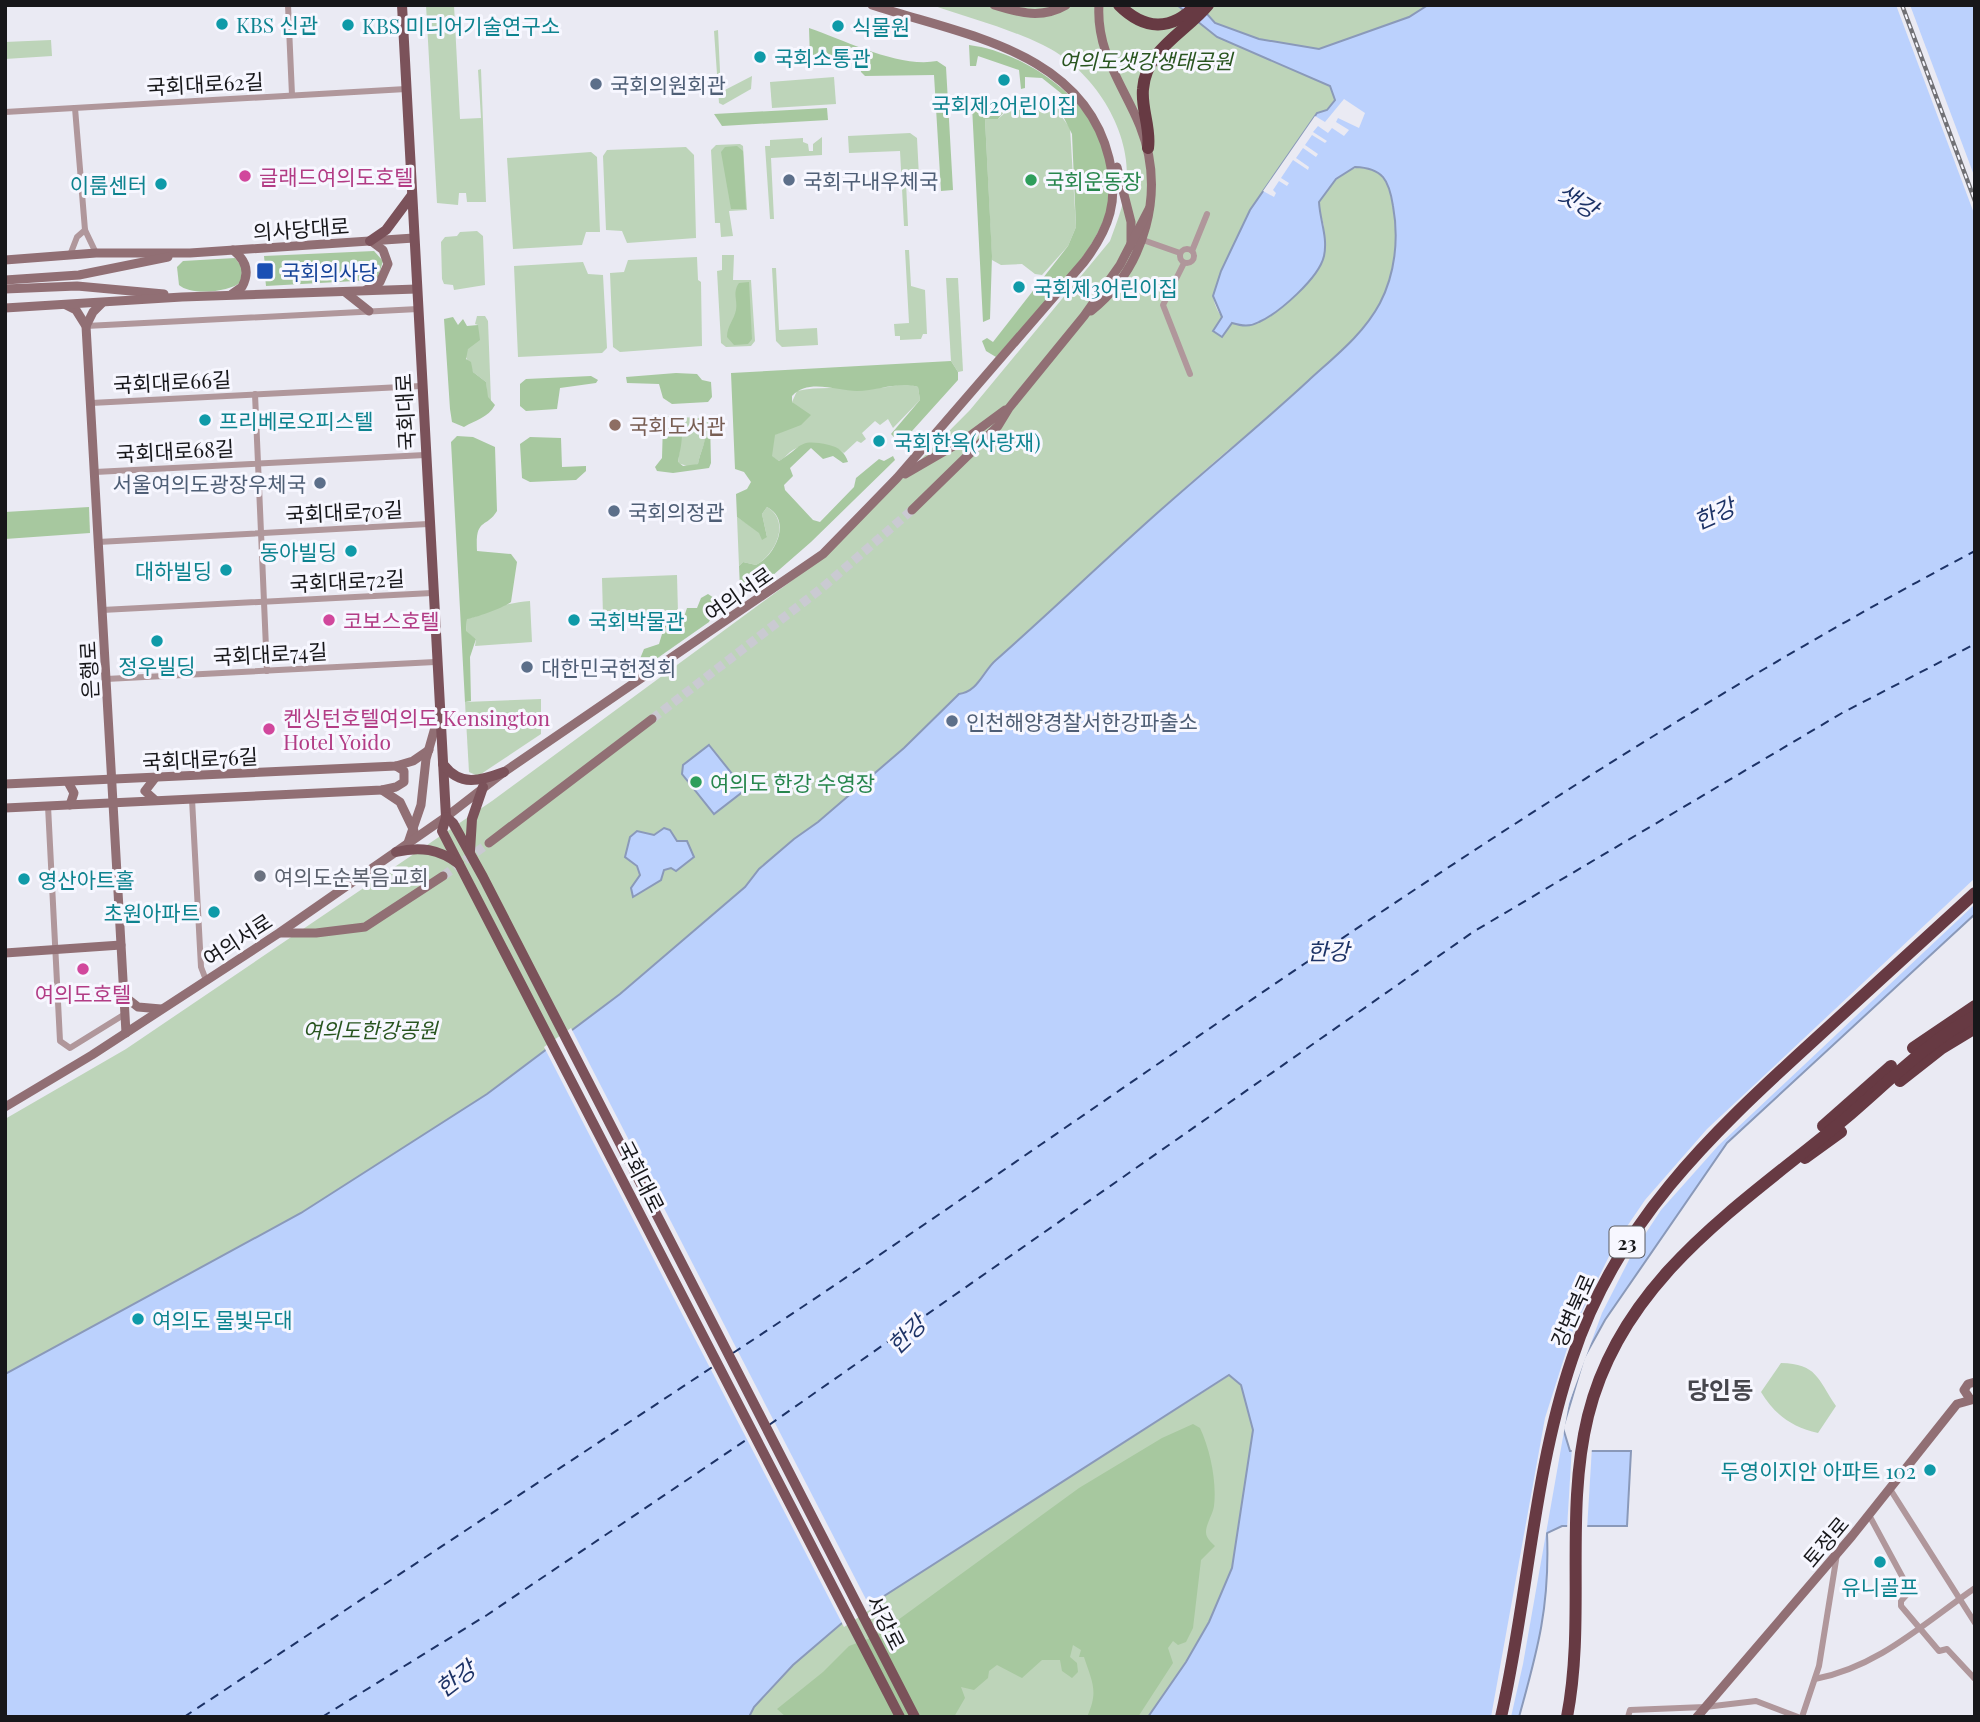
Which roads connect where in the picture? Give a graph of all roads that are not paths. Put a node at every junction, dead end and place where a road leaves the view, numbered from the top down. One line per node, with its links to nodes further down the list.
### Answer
1 (288, 5): 12 (street)
2 (402, 5): 11 (main road, 국회대로)
3 (872, 5): 15 (main road, 여의서로)
4 (994, 5): 5 (main road)
5 (1066, 5)
6 (1099, 5): 16 (main road)
7 (1119, 5): 10 (highway)
8 (1196, 5): 10 (highway)
9 (1208, 5): 10 (highway)
10 (1183, 23): 16 (highway)
11 (406, 89): 12 (street, 국회대로62길); 17 (main road, 국회대로)
12 (292, 95): 13 (street, 국회대로62길)
13 (75, 108): 14 (street, 국회대로62길); 20 (street)
14 (5, 112)
15 (1104, 137): 24 (main road); 54 (main road, 여의서로)
16 (1148, 148): 18 (main road)
17 (412, 195): 21 (main road, 국회대로); 22 (main road)
18 (1149, 209): 23 (main road); 24 (main road)
19 (1207, 214): 26 (street)
20 (85, 228): 27 (street); 29 (street)
21 (414, 238): 22 (main road, 의사당대로); 34 (main road, 국회대로)
22 (370, 241): 25 (main road, 의사당대로); 35 (main road)
23 (1146, 242): 26 (street); 44 (main road)
24 (1131, 248): 44 (main road)
25 (233, 250): 28 (main road, 의사당대로); 37 (main road)
26 (1184, 251): 31 (street); 31 (street)
27 (96, 253): 28 (main road, 의사당대로); 29 (main road, 의사당대로)
28 (190, 253): 32 (main road, 의사당대로)
29 (70, 255): 30 (main road, 의사당대로)
30 (5, 260)
31 (1184, 262): 46 (street)
32 (5, 280)
33 (5, 289): 38 (main road)
34 (416, 289): 35 (main road); 42 (main road, 국회대로)
35 (365, 291): 36 (main road)
36 (345, 292): 37 (main road); 43 (main road)
37 (227, 295): 38 (main road)
38 (182, 297): 39 (main road)
39 (102, 303): 40 (main road); 45 (main road)
40 (66, 305): 41 (main road); 45 (main road)
41 (5, 308)
42 (418, 309): 43 (street); 47 (main road, 국회대로)
43 (369, 312): 45 (street)
44 (1084, 316): 50 (main road)
45 (86, 326): 49 (main road, 은행로)
46 (1190, 374)
47 (422, 386): 48 (street, 국회대로66길); 51 (main road, 국회대로)
48 (255, 394): 49 (street, 국회대로66길); 52 (street, 국회대로66길)
49 (91, 403): 53 (main road, 은행로)
50 (1009, 408): 54 (main road); 55 (main road)
51 (425, 455): 52 (street, 국회대로68길); 56 (main road, 국회대로)
52 (258, 463): 53 (street, 국회대로68길); 57 (street, 국회대로68길)
53 (94, 472): 58 (main road, 은행로)
54 (897, 478): 70 (main road, 여의서로)
55 (912, 510)
56 (428, 524): 57 (street, 국회대로70길); 59 (main road, 국회대로)
57 (261, 533): 58 (street, 국회대로70길); 60 (street, 국회대로70길)
58 (99, 542): 61 (main road, 은행로)
59 (432, 593): 60 (street, 국회대로72길); 62 (main road, 국회대로)
60 (264, 601): 61 (street, 국회대로72길); 63 (street, 국회대로72길)
61 (102, 610): 64 (main road, 은행로)
62 (435, 662): 63 (street, 국회대로74길); 65 (main road, 국회대로)
63 (267, 671): 64 (street, 국회대로74길)
64 (106, 679): 72 (main road, 은행로)
65 (438, 717): 67 (main road); 68 (main road, 국회대로)
66 (652, 719): 85 (main road)
67 (429, 750): 69 (main road, 국회대로76길); 84 (main road)
68 (443, 764): 70 (main road); 83 (main road, 국회대로)
69 (396, 766): 71 (main road, 국회대로76길); 76 (main road)
70 (504, 772): 75 (main road, 여의서로)
71 (156, 778): 72 (main road, 국회대로76길); 78 (main road)
72 (112, 779): 73 (main road, 국회대로76길); 79 (main road, 은행로)
73 (68, 782): 74 (main road, 국회대로76길); 80 (main road)
74 (5, 785)
75 (484, 787): 83 (main road, 여의서로); 88 (main road)
76 (382, 790): 77 (main road, 국회대로76길); 84 (main road)
77 (192, 799): 78 (main road, 국회대로76길); 96 (street)
78 (159, 800): 79 (main road, 국회대로76길)
79 (113, 802): 80 (main road, 국회대로76길); 93 (main road, 은행로)
80 (70, 805): 81 (main road, 국회대로76길)
81 (48, 806): 82 (main road, 국회대로76길); 94 (street)
82 (5, 808)
83 (446, 817): 86 (main road, 여의서로); 88 (main road, 국회대로); 89 (main road, 국회대로)
84 (414, 831): 86 (main road)
85 (489, 843)
86 (407, 844): 87 (main road, 여의서로)
87 (396, 852): 89 (main road); 92 (main road, 여의서로)
88 (470, 854): 110 (main road, 국회대로)
89 (461, 866): 111 (main road, 국회대로)
90 (443, 876): 92 (main road)
91 (1975, 893): 123 (highway, 강변북로 / 23)
92 (279, 933): 96 (main road, 여의서로)
93 (121, 945): 94 (main road); 97 (main road, 은행로)
94 (55, 949): 95 (main road); 100 (street)
95 (5, 953)
96 (206, 980): 99 (main road, 여의서로)
97 (124, 996): 99 (main road); 100 (main road, 은행로)
98 (1975, 1006): 105 (highway, 23)
99 (163, 1009): 103 (main road, 여의서로)
100 (125, 1014): 103 (main road, 은행로)
101 (1975, 1017): 105 (highway, 23)
102 (1975, 1028): 105 (highway)
103 (126, 1033): 104 (main road, 여의서로)
104 (5, 1107)
105 (1766, 1182): 119 (highway, 23)
106 (1974, 1381): 107 (main road, 토정로)
107 (1970, 1396): 108 (main road, 토정로)
108 (1890, 1489): 109 (main road, 토정로); 114 (street)
109 (1869, 1515): 112 (main road, 토정로); 116 (street)
110 (826, 1545): 122 (main road, 서강로)
111 (814, 1551): 121 (main road, 서강로)
112 (1837, 1554): 117 (street); 120 (main road, 토정로)
113 (1975, 1588): 114 (street)
114 (1959, 1599): 115 (street); 116 (street)
115 (1975, 1623)
116 (1922, 1629): 117 (street); 118 (street)
117 (1815, 1679): 128 (street)
118 (1975, 1679)
119 (1572, 1694): 124 (highway, 23); 125 (highway)
120 (1705, 1707): 126 (street); 127 (main road, 토정로); 128 (street)
121 (900, 1717)
122 (915, 1717)
123 (1501, 1717)
124 (1567, 1717)
125 (1576, 1717)
126 (1628, 1717)
127 (1697, 1717)
128 (1800, 1717)

